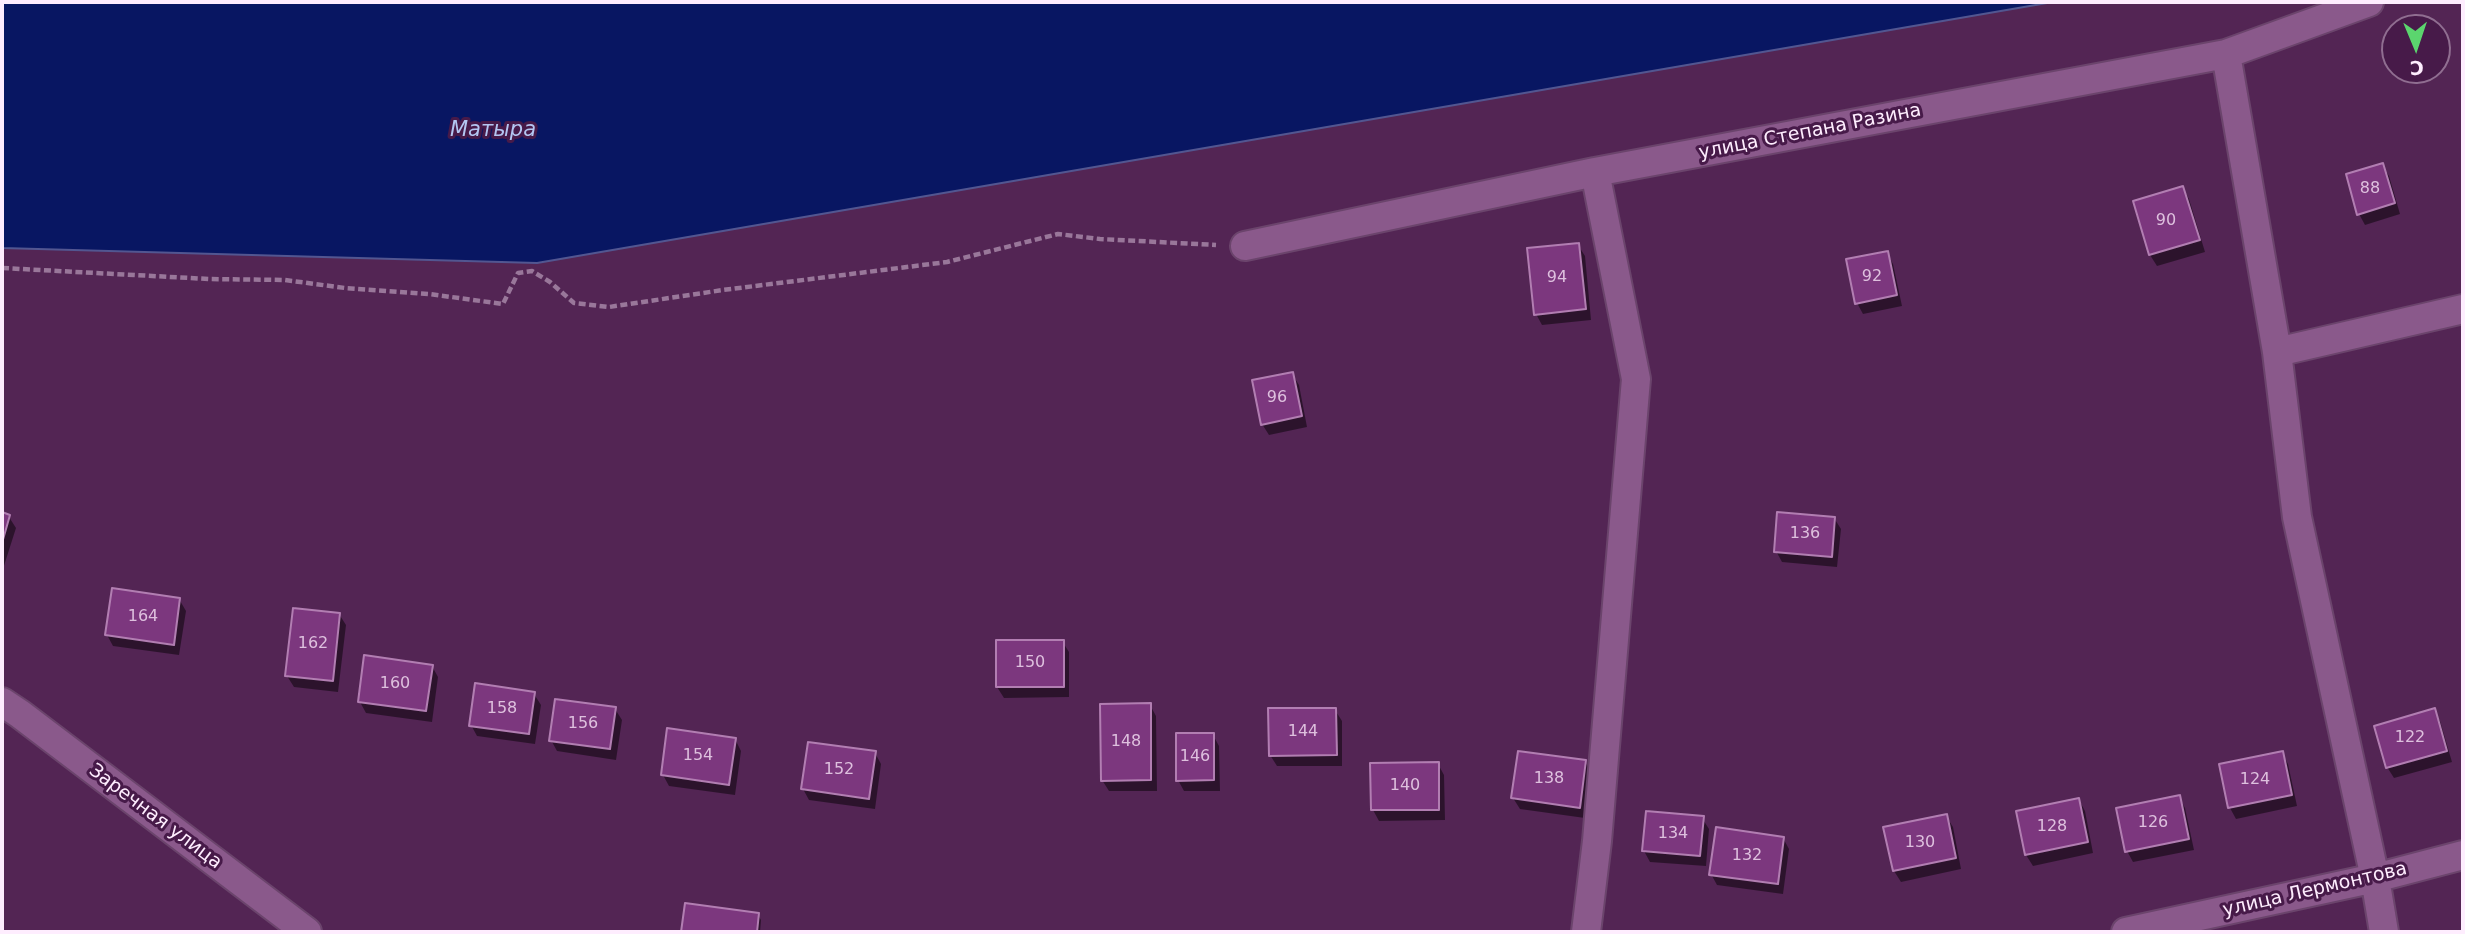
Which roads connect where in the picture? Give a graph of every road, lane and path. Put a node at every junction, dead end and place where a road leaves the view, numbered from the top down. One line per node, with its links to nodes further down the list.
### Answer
1 (2369, 2): 2 (street, улица Степана Разина)
2 (2226, 54): 3 (street, улица Степана Разина); 7 (street)
3 (1595, 172): 4 (street, улица Степана Разина); 12 (street)
4 (1245, 246): 5 (path)
5 (2, 268)
6 (2463, 309): 7 (street)
7 (2277, 352): 10 (street)
8 (2, 702): 11 (street, Заречная улица)
9 (2463, 855): 10 (street, улица Лермонтова)
10 (2375, 878): 13 (street, улица Лермонтова); 14 (street)
11 (307, 932)
12 (1586, 932)
13 (2126, 932)
14 (2384, 932)

